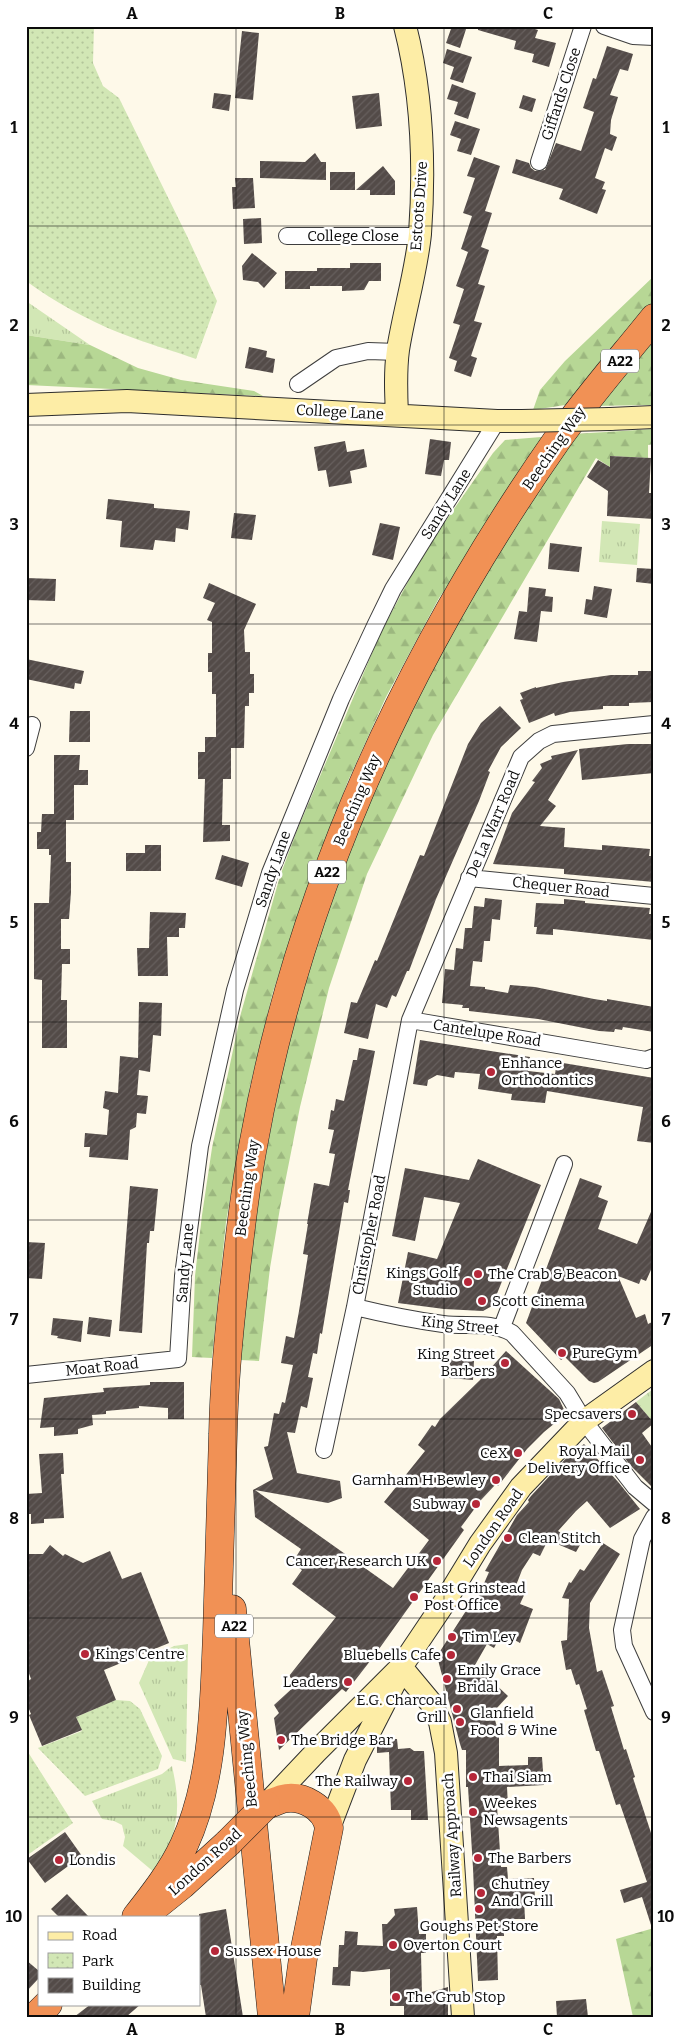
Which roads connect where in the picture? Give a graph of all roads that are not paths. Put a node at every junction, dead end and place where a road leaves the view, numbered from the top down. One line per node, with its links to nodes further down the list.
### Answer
1 (405, 26): 7 (street, Estcots Drive)
2 (583, 26): 5 (street, Giffards Close)
3 (604, 26): 4 (street)
4 (654, 37)
5 (538, 162)
6 (287, 236): 7 (street, College Close)
7 (420, 236): 9 (street, Estcots Drive)
8 (654, 318): 30 (highway, Beeching Way / A22)
9 (398, 352): 10 (street, College Lane); 12 (street, Estcots Drive)
10 (298, 384)
11 (26, 405): 12 (street, College Lane)
12 (397, 415): 14 (street, College Lane)
13 (654, 417): 14 (street, College Lane, bridge)
14 (497, 421): 25 (street, Sandy Lane)
15 (654, 724): 18 (street, De La Warr Road)
16 (32, 725): 17 (street)
17 (26, 748)
18 (469, 878): 19 (street, Chequer Road); 20 (street, De La Warr Road)
19 (654, 896)
20 (410, 1020): 21 (street, Cantelupe Road); 23 (street, Christopher Road)
21 (654, 1057)
22 (564, 1164): 24 (street)
23 (355, 1308): 24 (street, King Street); 29 (street, Christopher Road)
24 (502, 1327): 28 (street, King Street)
25 (178, 1360): 27 (street, Moat Road)
26 (654, 1371): 28 (street, London Road)
27 (26, 1375)
28 (584, 1421): 31 (street, King Street); 33 (street, London Road)
29 (324, 1450)
30 (222, 1500): 37 (highway, Beeching Way / A22); 41 (highway, Beeching Way / A22)
31 (654, 1503)
32 (654, 1516): 34 (street)
33 (401, 1667): 35 (street, London Road); 36 (street, London Road); 43 (street, Railway Approach)
34 (654, 1712)
35 (266, 1805): 36 (highway, London Road); 38 (highway, London Road, bridge)
36 (329, 1828): 42 (highway, London Road)
37 (137, 1916)
38 (143, 1916)
39 (46, 2006): 40 (highway)
40 (35, 2017)
41 (272, 2017)
42 (295, 2017)
43 (463, 2017)

